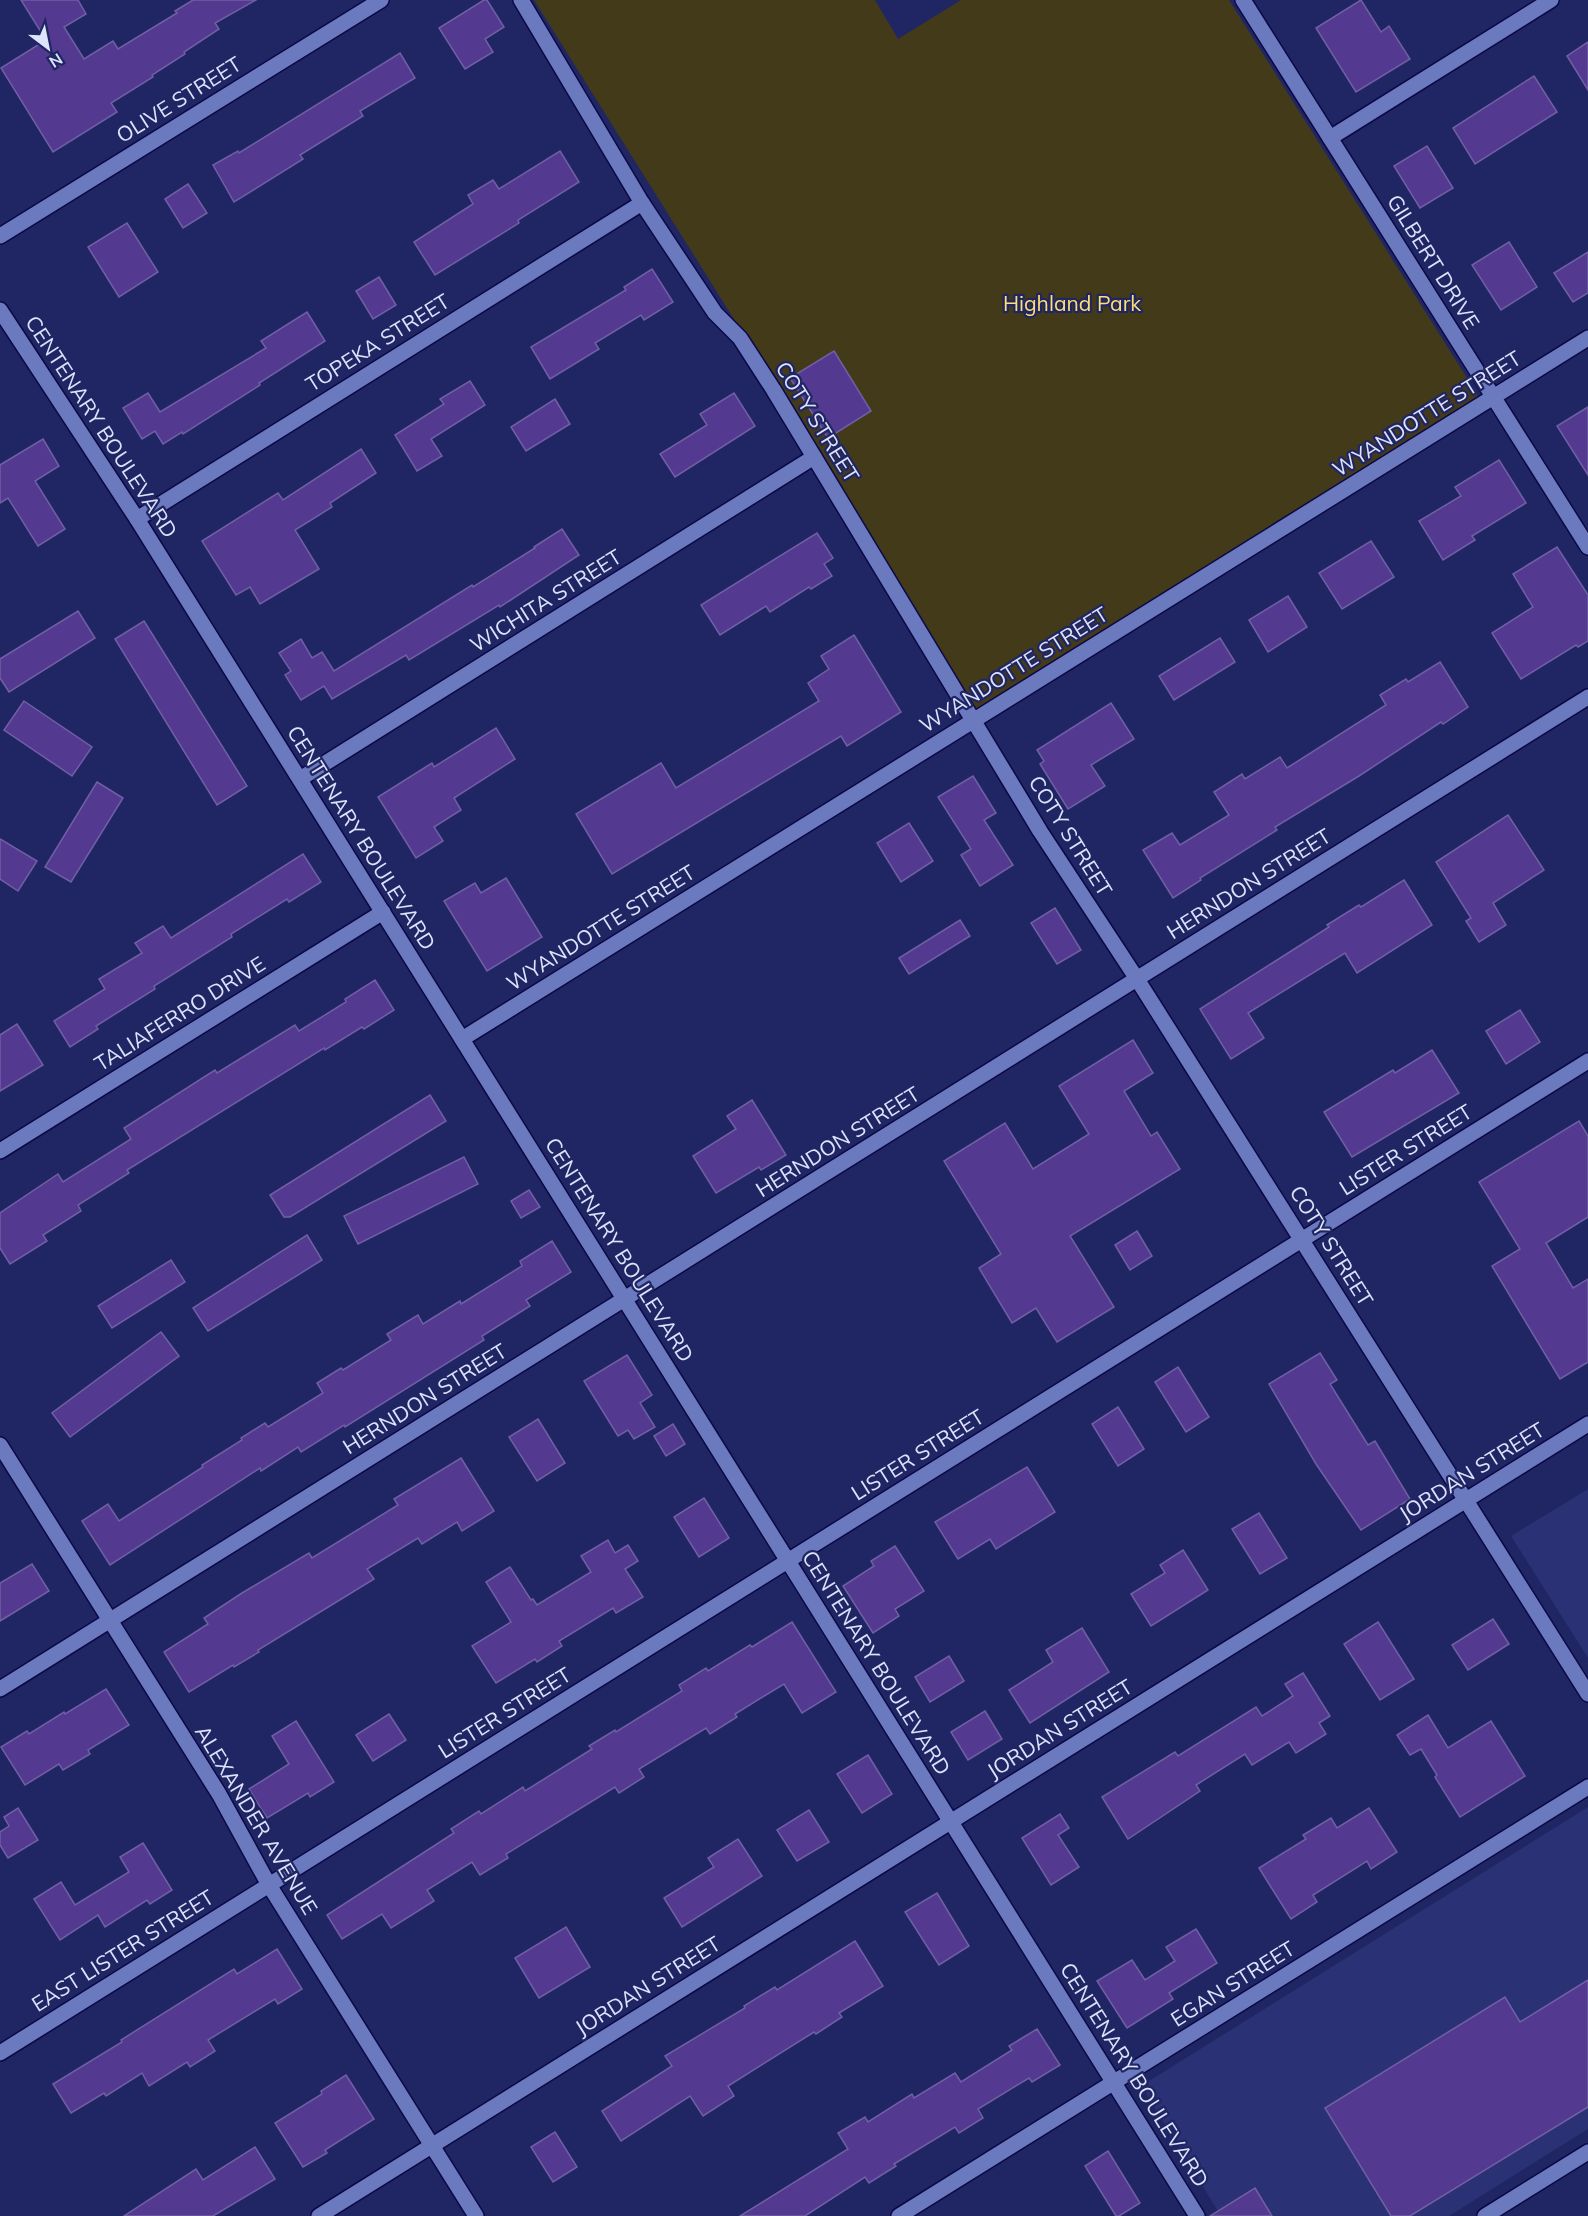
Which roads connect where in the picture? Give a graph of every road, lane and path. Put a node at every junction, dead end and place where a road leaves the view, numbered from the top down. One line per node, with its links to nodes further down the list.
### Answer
1 (381, 0): 7 (street, OLIVE STREET)
2 (521, 0): 6 (street, COTY STREET)
3 (1243, 0): 5 (street, GILBERT DRIVE)
4 (1551, 0): 5 (street)
5 (1330, 138): 10 (street, GILBERT DRIVE)
6 (642, 203): 11 (street, COTY STREET); 12 (street, TOPEKA STREET)
7 (0, 236)
8 (0, 310): 12 (street, CENTENARY BOULEVARD)
9 (1588, 338): 10 (street, WYANDOTTE STREET)
10 (1494, 397): 13 (street, GILBERT DRIVE); 15 (street, WYANDOTTE STREET)
11 (814, 457): 15 (street, COTY STREET); 16 (street, WICHITA STREET)
12 (137, 519): 16 (street, CENTENARY BOULEVARD)
13 (1588, 547)
14 (1588, 697): 18 (street, HERNDON STREET)
15 (974, 720): 18 (street, COTY STREET); 19 (street, WYANDOTTE STREET)
16 (300, 779): 17 (street, CENTENARY BOULEVARD)
17 (383, 912): 19 (street, CENTENARY BOULEVARD); 21 (street, TALIAFERRO DRIVE)
18 (1137, 979): 22 (street, COTY STREET); 23 (street, HERNDON STREET)
19 (462, 1039): 23 (street, CENTENARY BOULEVARD)
20 (1588, 1060): 22 (street, LISTER STREET)
21 (0, 1151)
22 (1302, 1240): 26 (street, COTY STREET); 27 (street, LISTER STREET)
23 (626, 1299): 27 (street, CENTENARY BOULEVARD); 28 (street, HERNDON STREET)
24 (1588, 1424): 26 (street, JORDAN STREET)
25 (0, 1445): 28 (street, ALEXANDER AVENUE)
26 (1466, 1500): 30 (street, COTY STREET); 32 (street, JORDAN STREET)
27 (788, 1561): 32 (street, CENTENARY BOULEVARD); 33 (street, LISTER STREET)
28 (109, 1621): 29 (street, HERNDON STREET); 33 (street, ALEXANDER AVENUE)
29 (0, 1689)
30 (1588, 1694)
31 (1588, 1787): 35 (street, EGAN STREET)
32 (950, 1822): 35 (street, CENTENARY BOULEVARD); 36 (street, JORDAN STREET)
33 (269, 1885): 34 (street, EAST LISTER STREET); 36 (street, ALEXANDER AVENUE)
34 (0, 2053)
35 (1113, 2082): 40 (street, EGAN STREET); 41 (street, CENTENARY BOULEVARD)
36 (432, 2146): 38 (street, JORDAN STREET); 39 (street, ALEXANDER AVENUE)
37 (1588, 2152): 42 (street)
38 (319, 2216)
39 (476, 2216)
40 (899, 2216)
41 (1197, 2216)
42 (1485, 2216)

